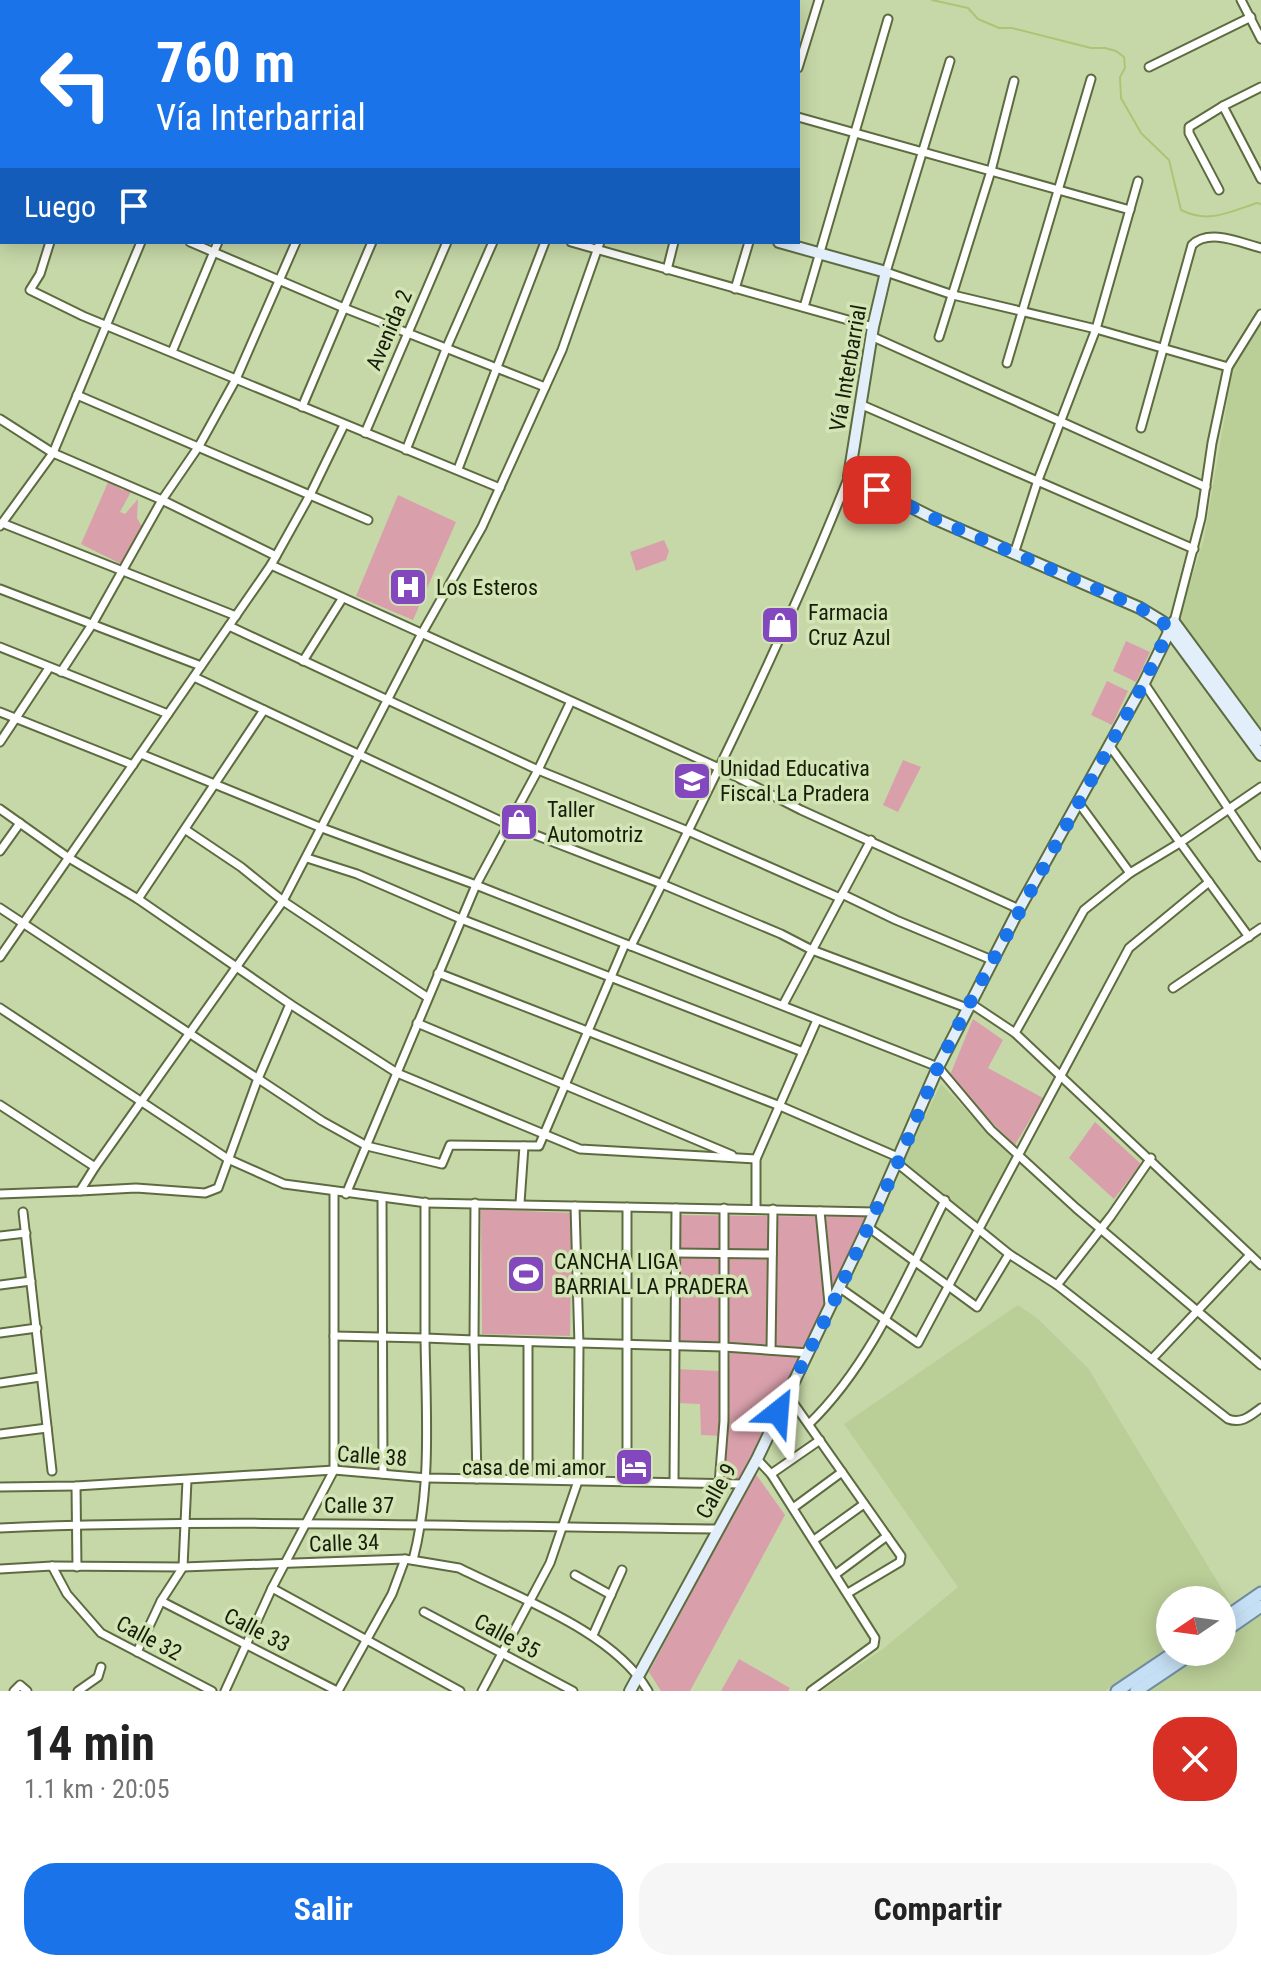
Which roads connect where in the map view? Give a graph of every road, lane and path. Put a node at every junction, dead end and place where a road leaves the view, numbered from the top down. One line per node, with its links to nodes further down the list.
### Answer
1 (819, 0): 7 (street)
2 (1241, 0): 3 (street)
3 (1251, 17): 5 (street); 8 (street)
4 (888, 19): 14 (street)
5 (1261, 39)
6 (950, 61): 15 (street)
7 (800, 62)
8 (1149, 67)
9 (1091, 79): 19 (street)
10 (1014, 81): 16 (street)
11 (1261, 87): 12 (street)
12 (1223, 106): 17 (street); 20 (street)
13 (800, 118): 14 (street)
14 (853, 133): 15 (street); 37 (street)
15 (921, 152): 16 (street); 39 (street)
16 (991, 171): 19 (street); 42 (street)
17 (1261, 179)
18 (1138, 181): 21 (street)
19 (1058, 190): 21 (street); 45 (street)
20 (1219, 190)
21 (1130, 210): 48 (street)
22 (49, 244): 47 (street)
23 (140, 244): 47 (street)
24 (195, 244): 36 (street)
25 (217, 244): 36 (street)
26 (295, 244): 40 (street)
27 (371, 244): 44 (street)
28 (446, 244): 50 (street, Avenida 2)
29 (492, 244): 52 (street)
30 (544, 244): 57 (street)
31 (674, 244): 38 (street)
32 (748, 244): 41 (street)
33 (786, 244): 37 (street)
34 (599, 246): 38 (street); 59 (street)
35 (1261, 248): 53 (street)
36 (214, 252): 40 (street); 54 (street)
37 (819, 253): 39 (street); 43 (street)
38 (667, 270): 41 (street)
39 (886, 272): 42 (street); 49 (street, Vía Interbarrial)
40 (280, 281): 44 (street); 58 (street)
41 (735, 289): 43 (street)
42 (953, 295): 45 (street); 51 (street)
43 (804, 307): 49 (street)
44 (344, 308): 50 (street); 62 (street)
45 (1021, 312): 48 (street); 55 (street)
46 (1261, 314): 56 (street)
47 (107, 325): 54 (street); 60 (street)
48 (1096, 329): 53 (street); 64 (street)
49 (872, 332): 61 (street, Vía Interbarrial); 64 (street)
50 (407, 333): 52 (street); 67 (street, Avenida 2)
51 (939, 337)
52 (446, 349): 57 (street); 69 (street)
53 (1163, 350): 56 (street); 66 (street)
54 (172, 352): 58 (street)
55 (1007, 363)
56 (1228, 367): 74 (street)
57 (497, 370): 59 (street); 71 (street)
58 (236, 379): 62 (street); 68 (street)
59 (545, 387): 75 (street)
60 (77, 395): 68 (street); 70 (street)
61 (862, 405): 72 (street, Vía Interbarrial); 73 (street)
62 (302, 407): 65 (street)
63 (0, 419): 70 (street)
64 (1062, 421): 73 (street); 74 (street)
65 (344, 425): 67 (street); 76 (street)
66 (1141, 428)
67 (365, 433): 69 (street)
68 (199, 446): 76 (street); 77 (street)
69 (406, 450): 71 (street)
70 (53, 453): 77 (street); 79 (street)
71 (458, 469): 75 (street)
72 (849, 476): 81 (street); 113 (street)
73 (1038, 480): 80 (street); 81 (street)
74 (1206, 487): 80 (street)
75 (500, 488): 91 (street)
76 (310, 495): 78 (street); 82 (street)
77 (162, 500): 82 (street); 84 (street)
78 (368, 520)
79 (1, 525): 84 (street)
80 (1194, 549): 89 (street)
81 (1014, 554): 89 (street)
82 (276, 556): 83 (street)
83 (271, 565): 86 (street); 87 (street)
84 (122, 571): 87 (street); 88 (street)
85 (0, 589): 88 (street)
86 (342, 599): 91 (street); 93 (street)
87 (236, 616): 90 (street)
88 (93, 623): 94 (street); 96 (street)
89 (1169, 625): 98 (street, Calle 9); 99 (street)
90 (229, 626): 93 (street); 94 (street)
91 (421, 635): 100 (street); 101 (street)
92 (0, 647): 95 (street)
93 (303, 661): 100 (street)
94 (201, 666): 97 (street)
95 (49, 668): 96 (street); 105 (street)
96 (61, 672): 104 (street)
97 (194, 677): 102 (street); 104 (street)
98 (1144, 683): 108 (street, Calle 9); 119 (street)
99 (1220, 692): 106 (street); 111 (street)
100 (388, 700): 110 (street); 114 (street)
101 (570, 703): 113 (street); 114 (street)
102 (264, 710): 110 (street); 115 (street)
103 (0, 712): 105 (street)
104 (168, 714): 109 (street)
105 (17, 719): 107 (street); 112 (street)
106 (1261, 740)
107 (0, 742)
108 (1109, 745): 117 (street, Calle 9); 126 (street)
109 (141, 754): 112 (street); 115 (street)
110 (361, 754): 121 (street); 122 (street)
111 (1261, 755)
112 (133, 765): 129 (street)
113 (719, 768): 124 (street); 125 (street)
114 (538, 770): 121 (street); 124 (street)
115 (215, 784): 122 (street); 123 (street)
116 (1261, 787): 119 (street)
117 (1078, 802): 131 (street); 139 (street, Calle 9)
118 (0, 809): 120 (street)
119 (1228, 810): 126 (street); 128 (street)
120 (20, 823): 127 (street); 129 (street)
121 (507, 824): 133 (street); 134 (street)
122 (322, 828): 130 (street); 134 (street)
123 (186, 830): 136 (street); 137 (street)
124 (688, 831): 133 (street); 135 (street)
125 (871, 840): 135 (street); 139 (street)
126 (1178, 844): 131 (street); 132 (street)
127 (0, 851)
128 (1261, 857)
129 (69, 858): 136 (street); 141 (street)
130 (307, 858): 137 (street); 140 (street)
131 (1130, 873): 160 (street)
132 (1209, 882): 143 (street); 165 (street)
133 (662, 884): 144 (street); 145 (street)
134 (476, 885): 140 (street); 144 (street)
135 (841, 896): 145 (street); 147 (street)
136 (138, 899): 148 (street)
137 (283, 901): 148 (street); 152 (street)
138 (0, 908): 141 (street)
139 (1019, 909): 147 (street, Calle 9)
140 (461, 919): 149 (street); 150 (street)
141 (23, 923): 146 (street); 161 (street)
142 (1261, 928): 143 (street)
143 (1249, 937): 151 (street)
144 (628, 945): 150 (street); 154 (street)
145 (812, 950): 154 (street); 155 (street)
146 (0, 957)
147 (992, 960): 155 (street, Calle 9)
148 (237, 967): 153 (street); 161 (street)
149 (438, 973): 152 (street); 159 (street)
150 (611, 977): 159 (street); 162 (street)
151 (1173, 988)
152 (427, 997): 158 (street)
153 (290, 1004): 164 (street); 166 (street)
154 (783, 1005): 157 (street)
155 (968, 1005): 160 (street); 163 (street, Calle 9)
156 (0, 1008): 168 (street)
157 (817, 1020): 162 (street); 163 (street)
158 (417, 1023): 164 (street); 167 (street)
159 (587, 1031): 167 (street); 170 (street)
160 (1015, 1033): 165 (street)
161 (190, 1034): 166 (street); 168 (street)
162 (803, 1052): 170 (street)
163 (938, 1067): 174 (street); 179 (street, Calle 9)
164 (397, 1073): 171 (street); 172 (street)
165 (1059, 1075): 174 (street); 176 (street)
166 (257, 1081): 172 (street); 177 (street)
167 (565, 1084): 171 (street); 175 (street)
168 (142, 1101): 177 (street); 180 (street)
169 (0, 1105): 180 (street)
170 (780, 1106): 178 (street); 179 (street)
171 (544, 1134): 173 (street); 175 (street)
172 (367, 1146): 173 (street); 184 (street)
173 (524, 1146): 189 (street)
174 (1017, 1154): 200 (street); 201 (street)
175 (734, 1156): 178 (street)
176 (1151, 1158): 201 (street); 208 (street)
177 (228, 1159): 181 (street); 182 (street)
178 (756, 1159): 194 (street)
179 (898, 1161): 186 (street); 198 (street, Calle 9)
180 (95, 1167): 181 (street)
181 (80, 1191): 183 (street)
182 (334, 1192): 184 (street); 221 (street)
183 (0, 1194)
184 (346, 1194): 185 (street)
185 (382, 1198): 187 (street); 222 (street)
186 (945, 1200): 200 (street); 209 (street)
187 (425, 1202): 188 (street); 223 (street)
188 (475, 1203): 189 (street); 224 (street)
189 (520, 1203): 190 (street)
190 (575, 1206): 191 (street); 226 (street)
191 (627, 1207): 192 (street); 227 (street)
192 (676, 1208): 193 (street); 204 (street)
193 (724, 1208): 194 (street); 205 (street)
194 (756, 1208): 195 (street)
195 (773, 1209): 196 (street); 206 (street)
196 (820, 1211): 198 (street); 216 (street)
197 (23, 1212): 202 (street)
198 (875, 1212): 199 (street, Calle 9)
199 (868, 1227): 209 (street); 215 (street, Calle 9)
200 (979, 1227): 207 (street); 214 (street)
201 (1101, 1229): 213 (street); 217 (street)
202 (26, 1233): 203 (street); 211 (street)
203 (0, 1236)
204 (677, 1253): 205 (street); 229 (street)
205 (724, 1253): 206 (street); 228 (street)
206 (772, 1254): 230 (street)
207 (1009, 1254): 213 (street); 214 (street)
208 (1250, 1255): 210 (street); 217 (street)
209 (914, 1260): 214 (street); 218 (street)
210 (1261, 1265)
211 (31, 1281): 212 (street); 219 (street)
212 (0, 1285)
213 (1057, 1285): 232 (street)
214 (947, 1287): 218 (street)
215 (840, 1288): 216 (street, Calle 9); 218 (street)
216 (830, 1310): 231 (street, Calle 9)
217 (1198, 1310): 232 (street); 233 (street)
218 (886, 1319): 238 (street)
219 (37, 1328): 220 (street); 234 (street)
220 (0, 1333)
221 (334, 1336): 222 (street); 243 (street)
222 (383, 1337): 223 (street); 246 (street)
223 (425, 1338): 224 (street); 248 (street)
224 (474, 1340): 225 (street); 249 (street)
225 (528, 1342): 226 (street); 250 (street)
226 (579, 1345): 227 (street); 252 (street)
227 (628, 1346): 229 (street); 253 (street)
228 (724, 1347): 229 (street); 230 (street); 255 (street)
229 (676, 1348): 254 (street)
230 (771, 1350): 231 (street)
231 (809, 1353): 236 (street, Calle 9)
232 (1152, 1359): 237 (street)
233 (1261, 1365)
234 (40, 1377): 235 (street); 239 (street)
235 (0, 1383)
236 (787, 1394): 238 (street); 242 (street, Calle 9)
237 (1261, 1408)
238 (809, 1424): 241 (street)
239 (47, 1428): 240 (street); 244 (street)
240 (0, 1434)
241 (820, 1440): 245 (street); 247 (street)
242 (757, 1459): 247 (street); 256 (street, Calle 9)
243 (334, 1470): 246 (street, Calle 38); 251 (street, Calle 38); 262 (street)
244 (52, 1471)
245 (842, 1472): 259 (street); 260 (street)
246 (383, 1474): 248 (street, Calle 38)
247 (771, 1474): 260 (street)
248 (427, 1478): 249 (street, Calle 38); 263 (street)
249 (477, 1479): 250 (street, Calle 38)
250 (528, 1479): 252 (street, Calle 38)
251 (187, 1480): 257 (street, Calle 38); 261 (street)
252 (578, 1481): 253 (street, Calle 38); 266 (street)
253 (627, 1481): 254 (street, Calle 38)
254 (674, 1482): 255 (street, Calle 38)
255 (719, 1484): 256 (street, Calle 38)
256 (742, 1484): 267 (street, Calle 9)
257 (76, 1486): 258 (street, Calle 38); 264 (street)
258 (0, 1487)
259 (864, 1504): 268 (street); 269 (street)
260 (793, 1508): 269 (street)
261 (187, 1522): 262 (street, Calle 37); 264 (street, Calle 37); 274 (street)
262 (307, 1523): 263 (street, Calle 37); 271 (street)
263 (422, 1523): 266 (street, Calle 37); 270 (street)
264 (76, 1524): 265 (street, Calle 37); 273 (street)
265 (0, 1528)
266 (562, 1528): 267 (street, Calle 37); 284 (street)
267 (718, 1529): 297 (street, Calle 9)
268 (887, 1536): 277 (street); 280 (street)
269 (814, 1540): 277 (street)
270 (409, 1560): 271 (street, Calle 34); 284 (street, Calle 34); 290 (street)
271 (286, 1563): 274 (street, Calle 34); 279 (street)
272 (52, 1566): 273 (street, Calle 34); 275 (street, Calle 34); 292 (street, Calle 32)
273 (77, 1567): 274 (street, Calle 34)
274 (183, 1567): 283 (street)
275 (0, 1569)
276 (622, 1570): 282 (street)
277 (836, 1574): 280 (street)
278 (575, 1575): 282 (street)
279 (272, 1588): 290 (street); 291 (street)
280 (848, 1593): 310 (street)
281 (1261, 1593): 286 (main road)
282 (611, 1595): 289 (street)
283 (161, 1601): 291 (street, Calle 33); 292 (street)
284 (528, 1602): 289 (street, Calle 34); 293 (street)
285 (1261, 1606): 288 (main road)
286 (1236, 1610)
287 (424, 1612): 293 (street, Calle 35)
288 (1236, 1623)
289 (593, 1635): 297 (street, Calle 34)
290 (366, 1641): 304 (street); 305 (street)
291 (247, 1646): 303 (street); 304 (street, Calle 33)
292 (137, 1652): 302 (street, Calle 32)
293 (502, 1654): 306 (street); 307 (street, Calle 35)
294 (1156, 1665): 298 (main road)
295 (1173, 1666): 311 (main road)
296 (101, 1667): 301 (street)
297 (639, 1675): 308 (street, Calle 9); 309 (street, Calle 34)
298 (1121, 1690)
299 (14, 1691): 300 (street)
300 (27, 1691)
301 (78, 1691)
302 (212, 1691)
303 (225, 1691)
304 (338, 1691)
305 (460, 1691)
306 (482, 1691)
307 (573, 1691)
308 (630, 1691)
309 (648, 1691)
310 (811, 1691)
311 (1136, 1691)

